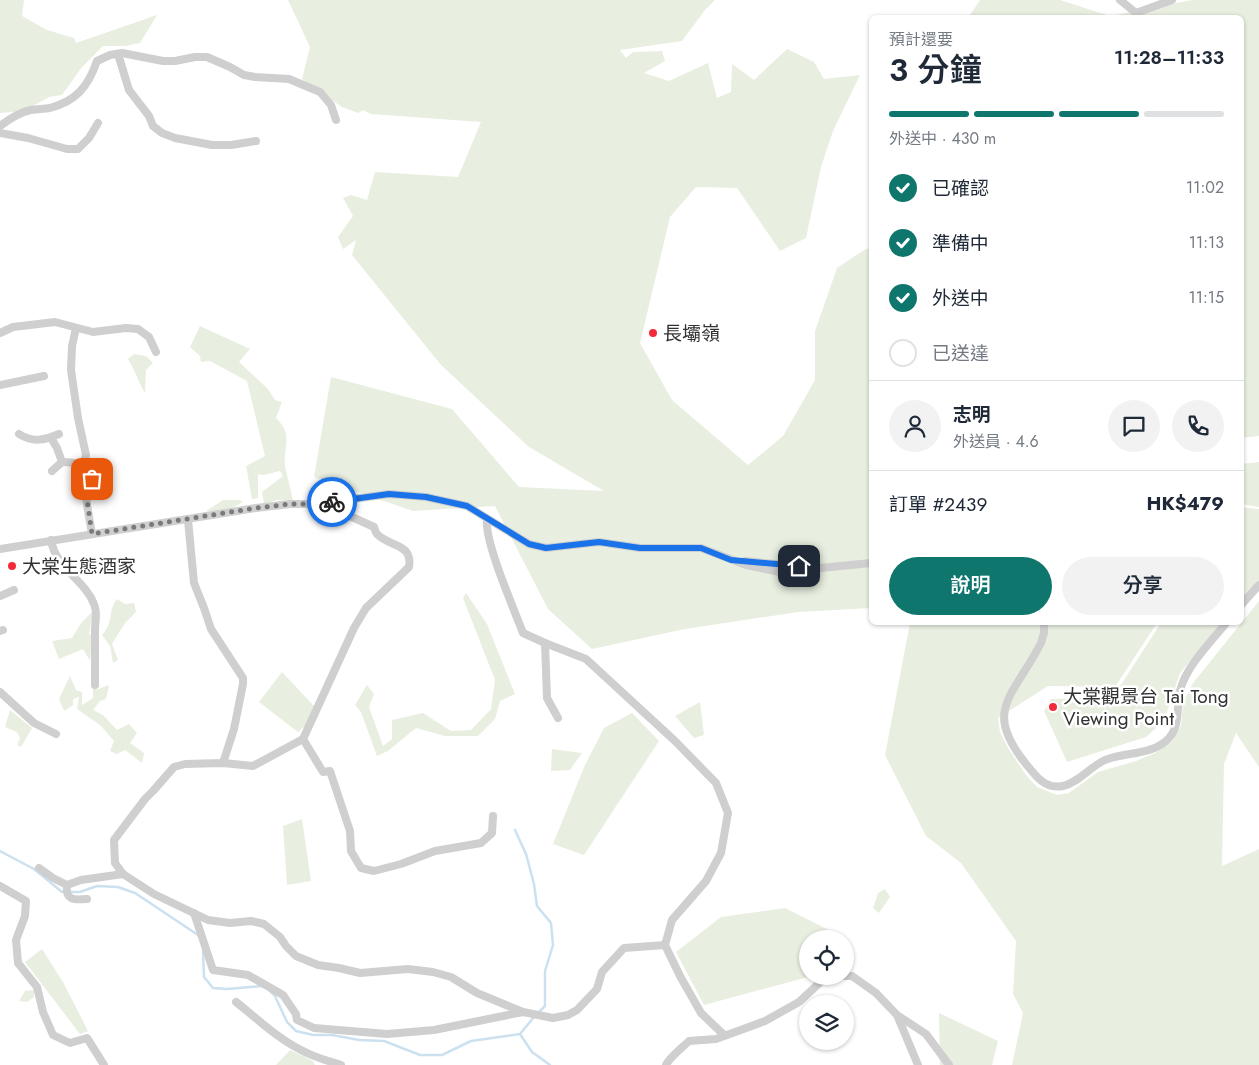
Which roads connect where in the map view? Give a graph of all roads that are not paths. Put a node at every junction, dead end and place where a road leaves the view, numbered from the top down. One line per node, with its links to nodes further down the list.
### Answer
1 (1120, 0): 2 (street)
2 (1172, 0)
3 (118, 54): 4 (street); 6 (street); 8 (street)
4 (336, 120)
5 (98, 123): 7 (street)
6 (0, 126)
7 (0, 133)
8 (256, 141)
9 (76, 328): 10 (street); 11 (street); 18 (street)
10 (0, 332)
11 (156, 352)
12 (44, 376): 13 (street)
13 (0, 385)
14 (19, 434): 16 (street)
15 (59, 434): 16 (street)
16 (51, 438): 17 (street)
17 (62, 462): 18 (street); 19 (street)
18 (83, 466): 23 (street)
19 (52, 471)
20 (316, 504): 21 (street); 22 (street); 39 (street)
21 (487, 519): 24 (street); 24 (street)
22 (188, 520): 23 (street); 40 (street)
23 (92, 534): 25 (street)
24 (497, 534): 27 (street); 34 (street)
25 (51, 540): 26 (street); 35 (street)
26 (0, 549)
27 (869, 563)
28 (1259, 585): 31 (street)
29 (14, 590): 30 (street)
30 (0, 596)
31 (1244, 602)
32 (1044, 625): 33 (street)
33 (1225, 625)
34 (545, 643): 37 (street); 48 (street)
35 (95, 685)
36 (0, 692): 38 (street)
37 (558, 718)
38 (56, 734)
39 (303, 739): 40 (street); 41 (street)
40 (223, 763): 43 (street)
41 (493, 816)
42 (39, 868): 45 (street)
43 (122, 874): 45 (street); 47 (street)
44 (0, 886): 55 (street)
45 (68, 890): 46 (street)
46 (87, 899)
47 (194, 913): 52 (street); 52 (street)
48 (665, 945): 52 (street); 54 (street)
49 (854, 977): 53 (street)
50 (817, 985): 54 (street)
51 (236, 1002): 56 (street)
52 (523, 1012)
53 (897, 1015): 58 (street); 59 (street)
54 (724, 1036): 57 (street)
55 (104, 1065)
56 (341, 1065)
57 (666, 1065)
58 (918, 1065)
59 (949, 1065)

